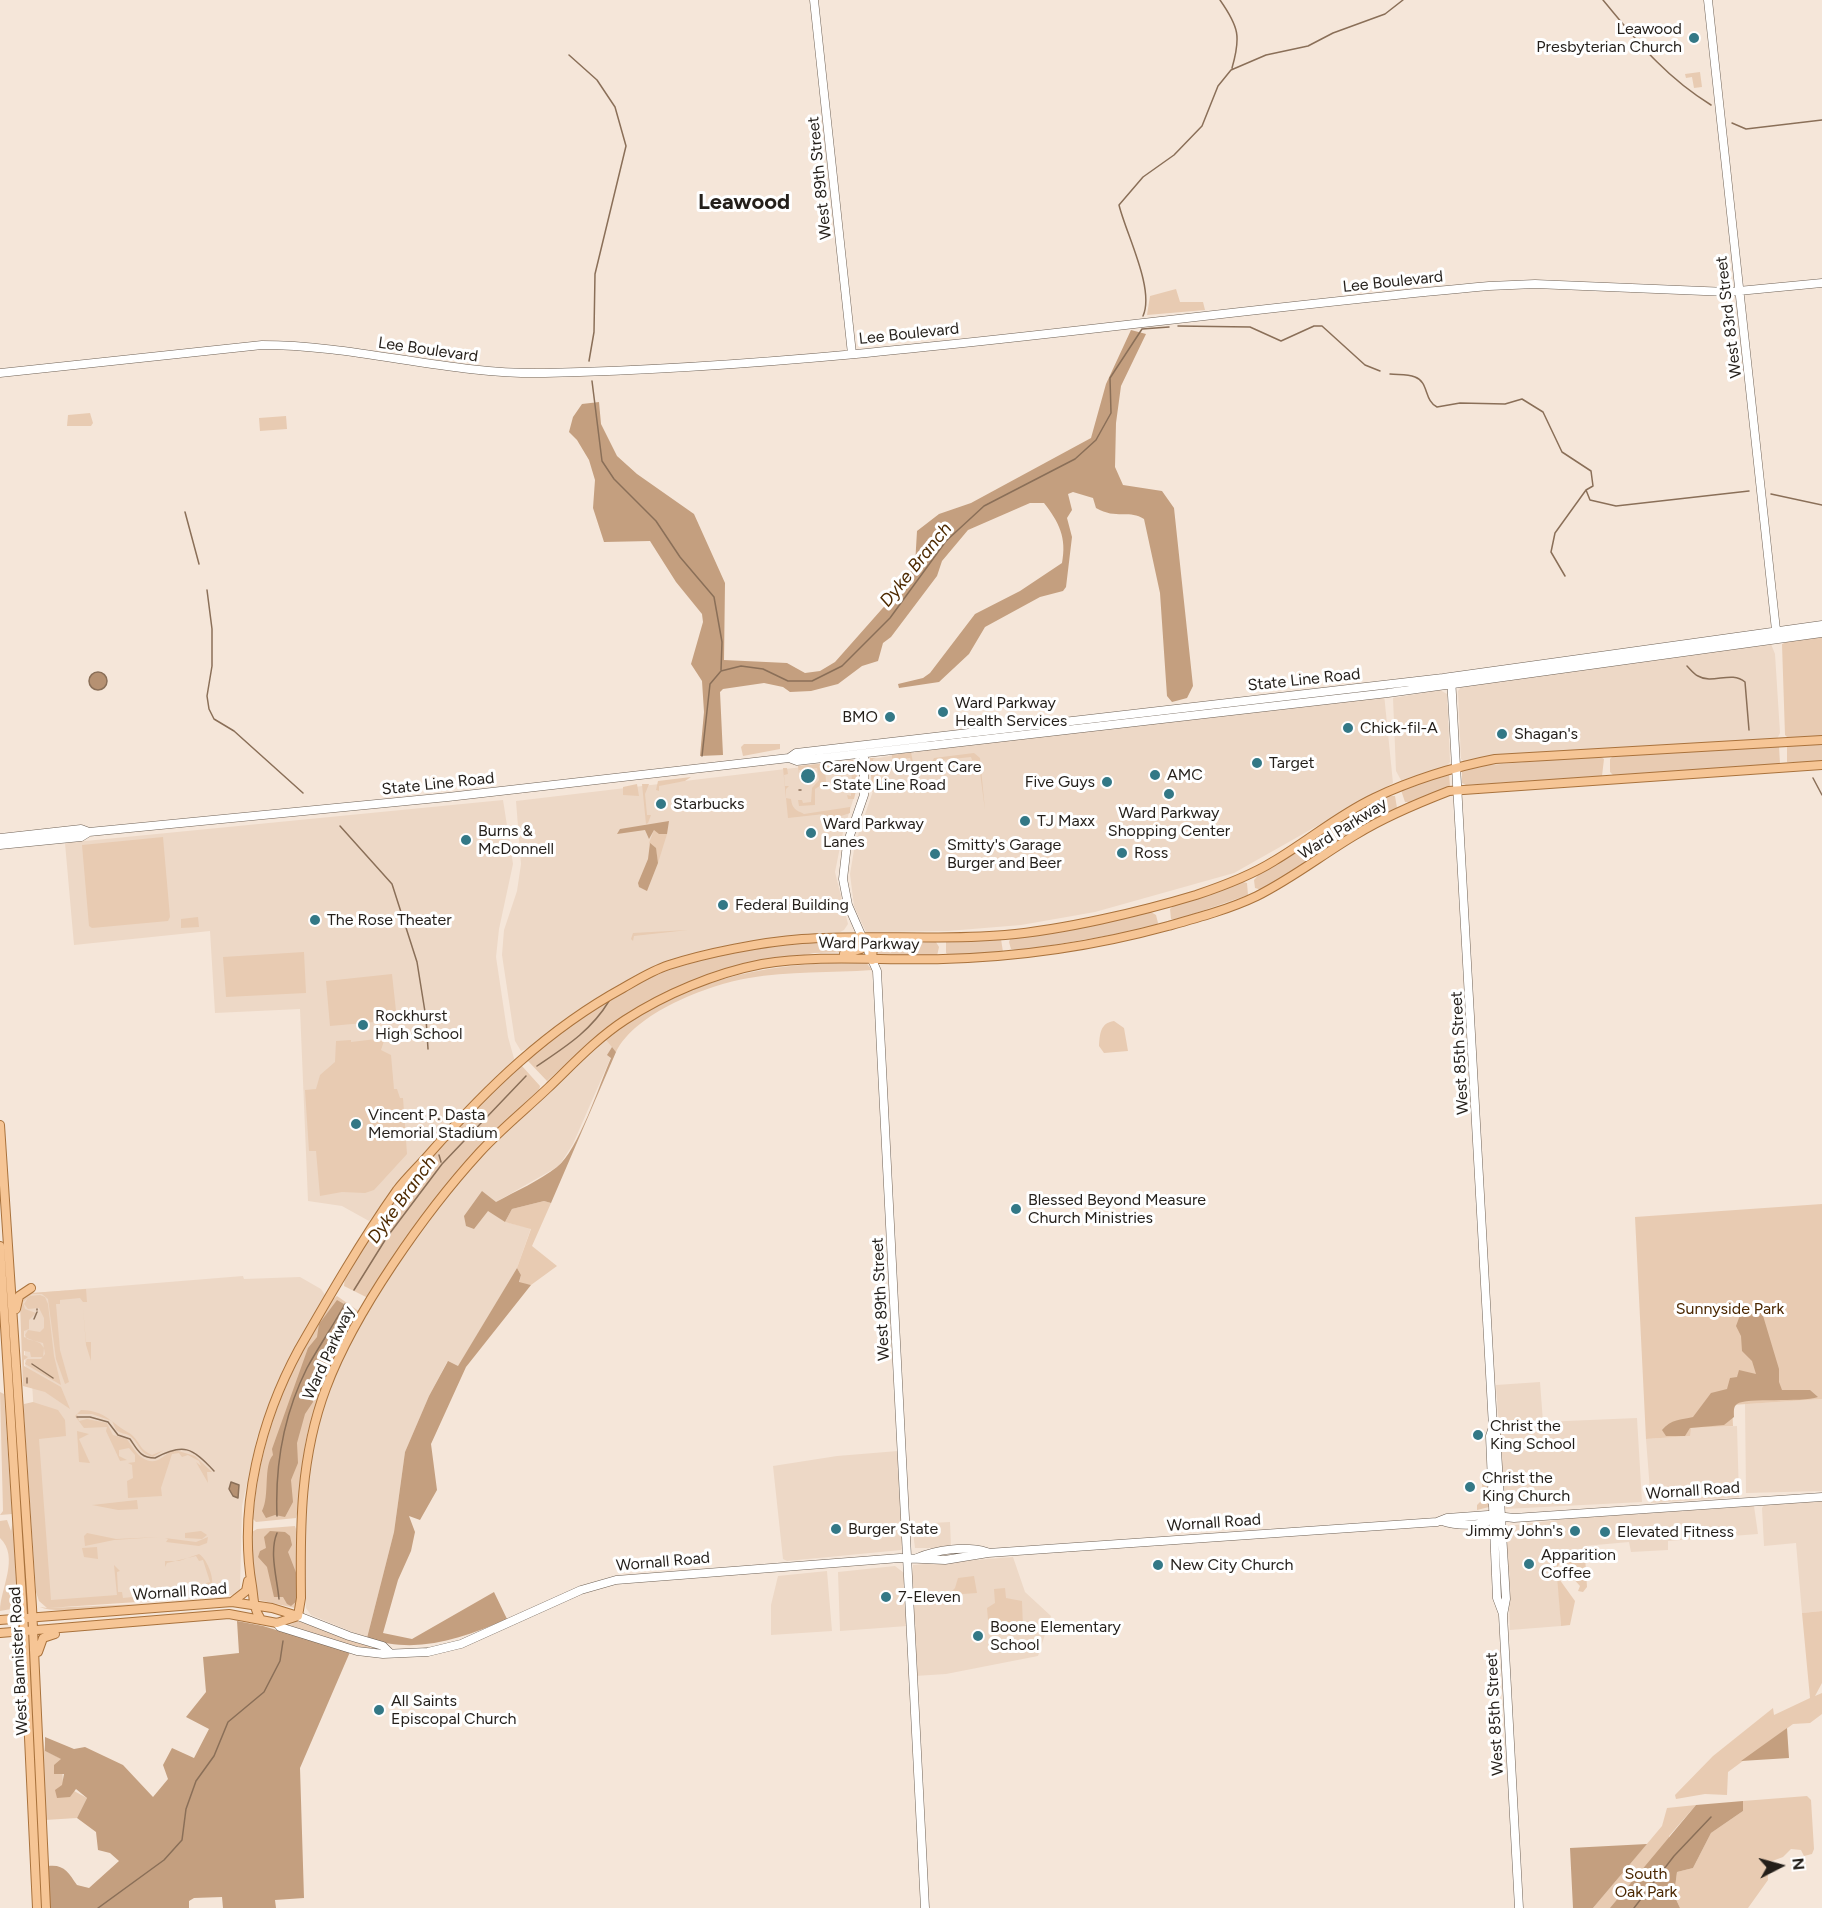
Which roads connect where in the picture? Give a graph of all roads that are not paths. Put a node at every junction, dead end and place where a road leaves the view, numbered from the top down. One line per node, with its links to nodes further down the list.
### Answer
1 (814, 0): 5 (main road, West 89th Street)
2 (1708, 0): 4 (main road, West 83rd Street)
3 (1822, 283): 4 (main road, Lee Boulevard)
4 (1739, 292): 5 (main road, Lee Boulevard); 8 (main road, West 83rd Street)
5 (852, 354): 6 (main road, Lee Boulevard)
6 (0, 373)
7 (1822, 625): 8 (main road, State Line Road)
8 (1776, 630): 10 (main road, State Line Road)
9 (1822, 633): 10 (main road, State Line Road)
10 (1451, 681): 12 (main road, State Line Road); 13 (main road, State Line Road); 15 (main road, West 85th Street)
11 (1822, 740): 15 (main road, Ward Parkway)
12 (864, 754): 13 (main road, State Line Road); 20 (main road, West 89th Street)
13 (789, 758): 17 (main road, State Line Road)
14 (1822, 765): 16 (main road, Ward Parkway)
15 (1457, 767): 16 (main road, West 85th Street); 21 (main road, Ward Parkway)
16 (1458, 789): 23 (main road, Ward Parkway); 29 (main road, West 85th Street)
17 (89, 832): 18 (main road, State Line Road); 19 (main road, State Line Road)
18 (0, 838)
19 (0, 845)
20 (861, 936): 21 (main road, Ward Parkway); 22 (main road); 23 (main road, West 89th Street); 31 (main road, Ward Parkway)
21 (888, 938): 23 (main road)
22 (815, 958): 23 (main road, Ward Parkway); 34 (main road, Ward Parkway)
23 (872, 960): 30 (main road, West 89th Street)
24 (0, 1125): 27 (main road, West Bannister Road)
25 (0, 1246): 35 (main road, West Bannister Road)
26 (32, 1288): 27 (main road)
27 (15, 1354): 35 (main road, West Bannister Road)
28 (1822, 1497): 29 (main road, Wornall Road)
29 (1498, 1518): 30 (main road, Wornall Road); 48 (main road, West 85th Street)
30 (912, 1558): 43 (main road, Wornall Road); 47 (main road, West 89th Street)
31 (249, 1577): 32 (main road); 33 (main road, Ward Parkway)
32 (232, 1602): 33 (main road, Wornall Road); 35 (main road, Wornall Road)
33 (253, 1605): 34 (main road, Wornall Road); 36 (main road, Ward Parkway)
34 (298, 1616): 38 (main road); 43 (main road, Wornall Road)
35 (28, 1617): 37 (main road, Wornall Road); 40 (main road, West Bannister Road)
36 (260, 1618): 38 (main road, Wornall Road); 39 (main road, Wornall Road)
37 (0, 1620)
38 (277, 1623): 43 (main road, Wornall Road)
39 (89, 1626): 40 (main road, Wornall Road); 44 (main road)
40 (29, 1631): 41 (main road, Wornall Road); 42 (main road, West Bannister Road); 44 (main road, West Bannister Road)
41 (4, 1633): 42 (main road)
42 (25, 1649): 45 (main road, West Bannister Road)
43 (390, 1652)
44 (35, 1670): 46 (main road, West Bannister Road)
45 (37, 1908)
46 (46, 1908)
47 (925, 1908)
48 (1519, 1908)

